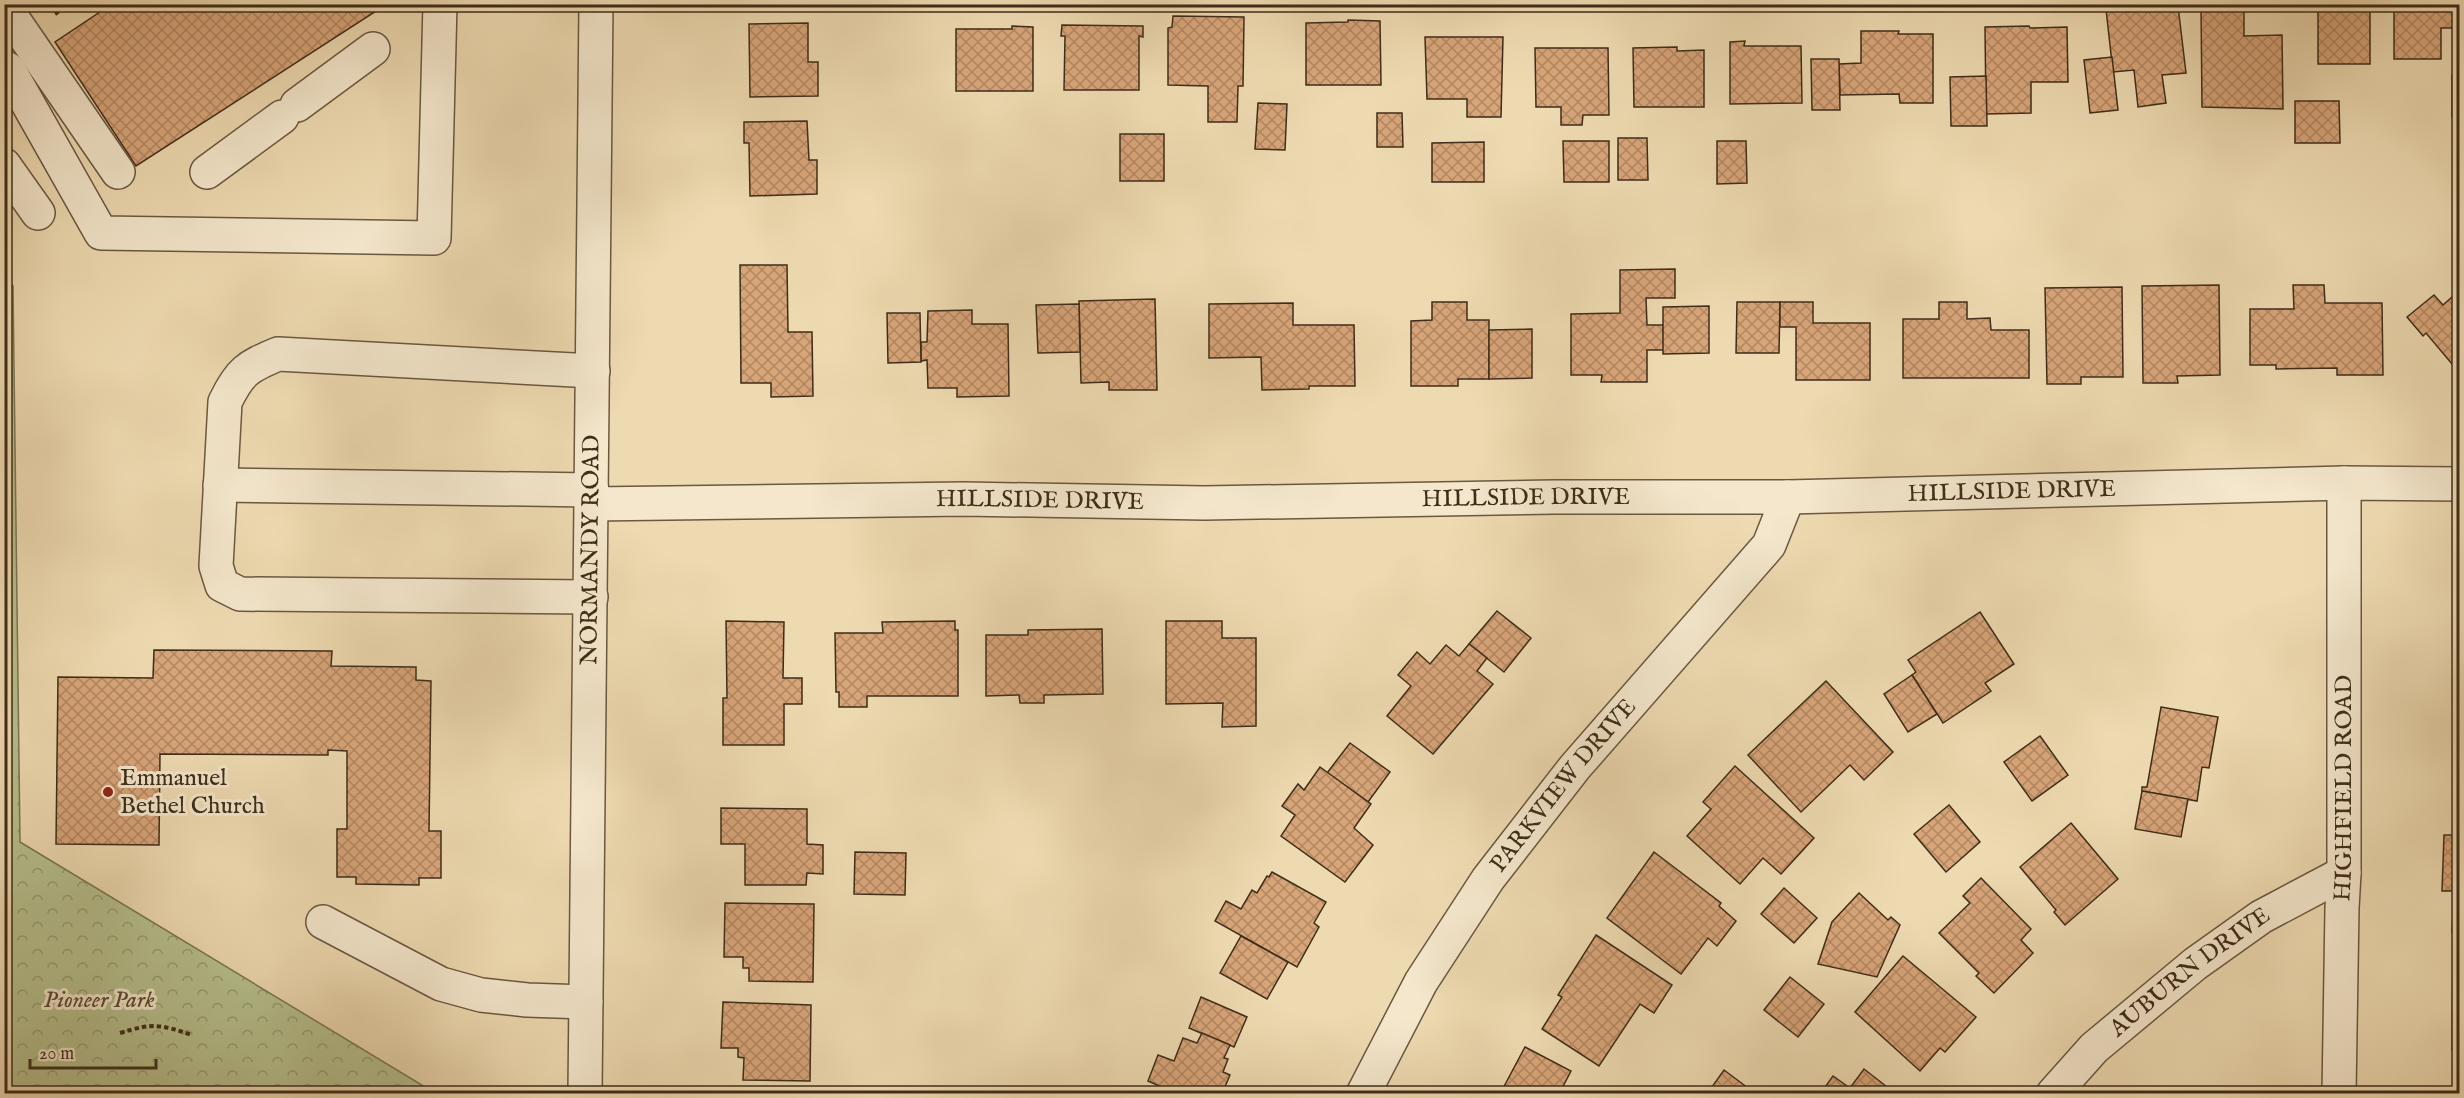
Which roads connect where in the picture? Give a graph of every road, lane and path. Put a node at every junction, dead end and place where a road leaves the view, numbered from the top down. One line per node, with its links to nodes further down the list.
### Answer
1 (440, 4): 5 (street)
2 (596, 4): 10 (street, NORMANDY ROAD)
3 (10, 14): 5 (street); 7 (street)
4 (373, 49): 8 (street)
5 (7, 69)
6 (4, 165): 9 (street)
7 (118, 172)
8 (207, 172)
9 (38, 213)
10 (593, 371): 13 (street); 14 (street, NORMANDY ROAD)
11 (2344, 483): 12 (street, HILLSIDE DRIVE); 15 (street, HILLSIDE DRIVE); 17 (street, HIGHFIELD ROAD)
12 (2460, 484)
13 (220, 485): 14 (street, HILLSIDE DRIVE); 16 (street)
14 (592, 497): 15 (street, HILLSIDE DRIVE); 16 (street, NORMANDY ROAD)
15 (1788, 497): 23 (street, PARKVIEW DRIVE)
16 (591, 597): 19 (street, NORMANDY ROAD)
17 (2344, 873): 24 (street, AUBURN DRIVE); 25 (street, HIGHFIELD ROAD)
18 (323, 922): 19 (street)
19 (586, 1002): 22 (street, NORMANDY ROAD)
20 (120, 1033): 21 (path)
21 (192, 1035)
22 (585, 1094)
23 (1363, 1094)
24 (2053, 1094)
25 (2339, 1094)

